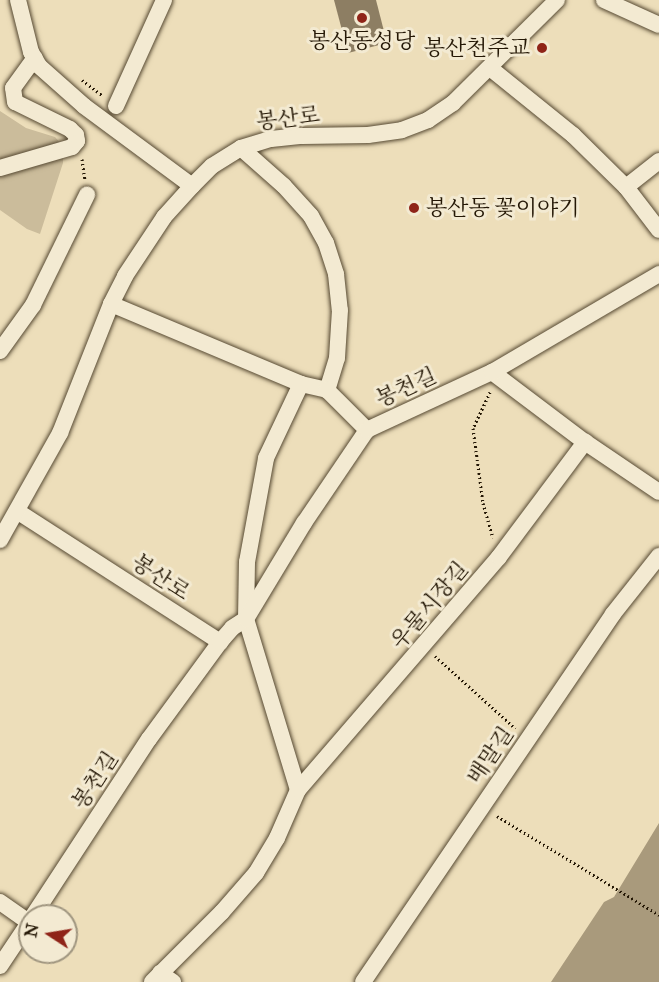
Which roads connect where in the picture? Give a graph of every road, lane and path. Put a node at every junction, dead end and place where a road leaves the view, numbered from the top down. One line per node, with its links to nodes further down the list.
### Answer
1 (18, 0): 6 (street)
2 (164, 0): 8 (street)
3 (557, 0): 7 (street, 봉산로)
4 (604, 0): 5 (street)
5 (659, 25)
6 (35, 58): 9 (street); 13 (street)
7 (490, 68): 10 (street, 봉산로); 14 (street)
8 (116, 106)
9 (76, 141): 12 (street); 15 (path)
10 (241, 148): 13 (street, 봉산로); 22 (street)
11 (659, 161): 14 (street)
12 (0, 168)
13 (192, 186): 18 (street, 봉산로)
14 (626, 187): 16 (street)
15 (87, 195): 19 (street)
16 (659, 230)
17 (659, 274): 20 (street, 봉천길)
18 (111, 304): 21 (street); 26 (street, 봉산로)
19 (0, 351)
20 (492, 372): 23 (street, 봉천길); 24 (street); 29 (path)
21 (301, 384): 22 (street); 30 (street)
22 (327, 390): 23 (street)
23 (367, 430): 30 (street, 봉천길)
24 (585, 442): 25 (street); 29 (street, 우물시장길)
25 (659, 492)
26 (17, 511): 27 (street, 봉산로); 31 (street, 봉산로)
27 (0, 540)
28 (659, 556): 33 (street, 배말길)
29 (499, 557): 32 (street, 우물시장길)
30 (246, 619): 31 (street, 봉천길); 34 (street)
31 (220, 642): 37 (street, 봉천길)
32 (424, 646): 33 (path); 34 (street, 우물시장길)
33 (528, 739): 35 (street, 배말길)
34 (298, 790): 42 (street, 우물시장길)
35 (482, 807): 39 (path); 43 (street, 배말길)
36 (0, 902): 38 (street)
37 (41, 904)
38 (18, 913)
39 (659, 915)
40 (18, 939): 41 (street)
41 (0, 966)
42 (162, 979)
43 (363, 982)

